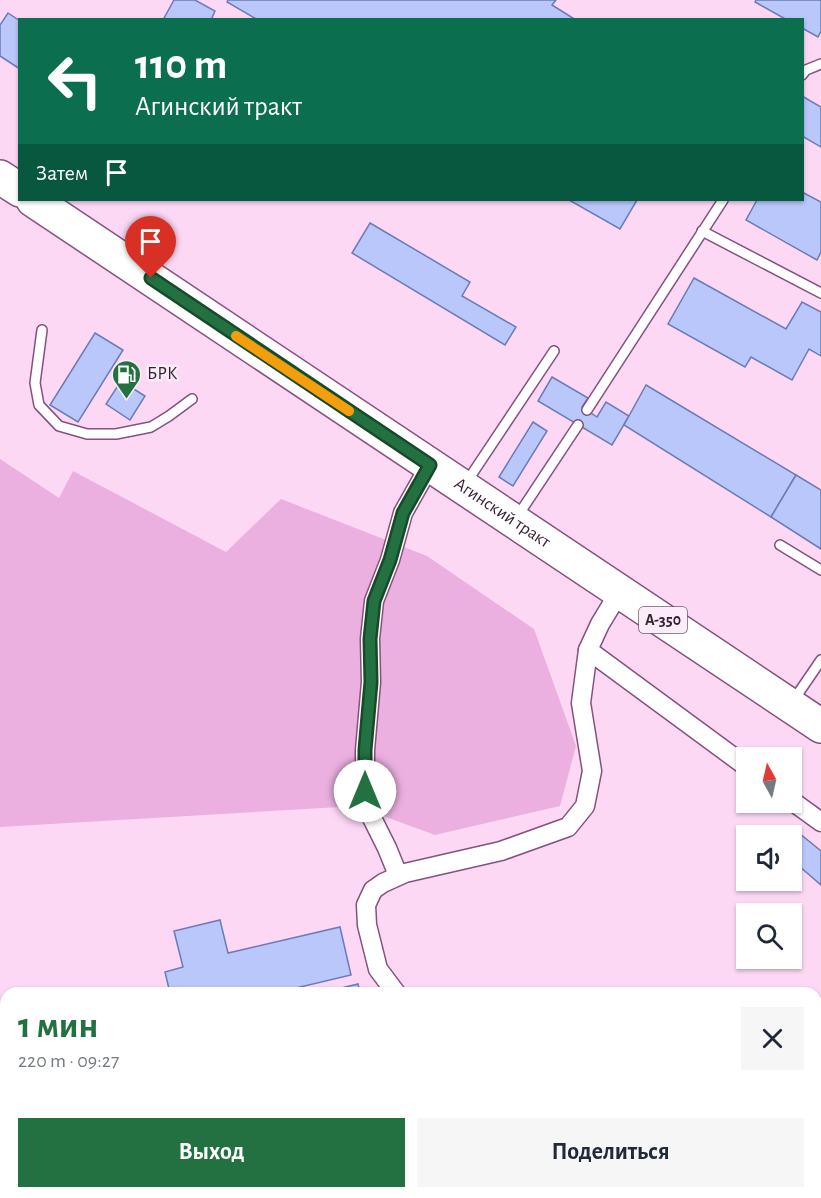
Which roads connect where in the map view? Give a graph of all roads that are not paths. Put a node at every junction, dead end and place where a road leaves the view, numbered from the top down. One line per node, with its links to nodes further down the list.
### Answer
1 (821, 64): 2 (lane)
2 (804, 72)
3 (0, 177): 4 (highway)
4 (18, 189)
5 (34, 201): 14 (highway, Агинский тракт / А-350)
6 (722, 201): 7 (lane)
7 (702, 231): 8 (lane); 12 (lane)
8 (821, 293)
9 (42, 330): 11 (lane)
10 (554, 351): 15 (lane)
11 (192, 399)
12 (587, 411)
13 (578, 424): 16 (lane)
14 (430, 465): 15 (highway, Агинский тракт / А-350); 27 (street)
15 (464, 488): 16 (highway, Агинский тракт / А-350)
16 (514, 521): 19 (highway, Агинский тракт / А-350)
17 (780, 545): 18 (lane)
18 (821, 570)
19 (620, 591): 20 (street); 22 (highway, Агинский тракт / А-350)
20 (588, 650): 24 (street); 27 (street)
21 (821, 660): 22 (lane)
22 (789, 705): 23 (highway, Агинский тракт / А-350)
23 (821, 726)
24 (736, 759)
25 (802, 808): 26 (street)
26 (821, 822)
27 (398, 876): 28 (street)
28 (392, 987)

